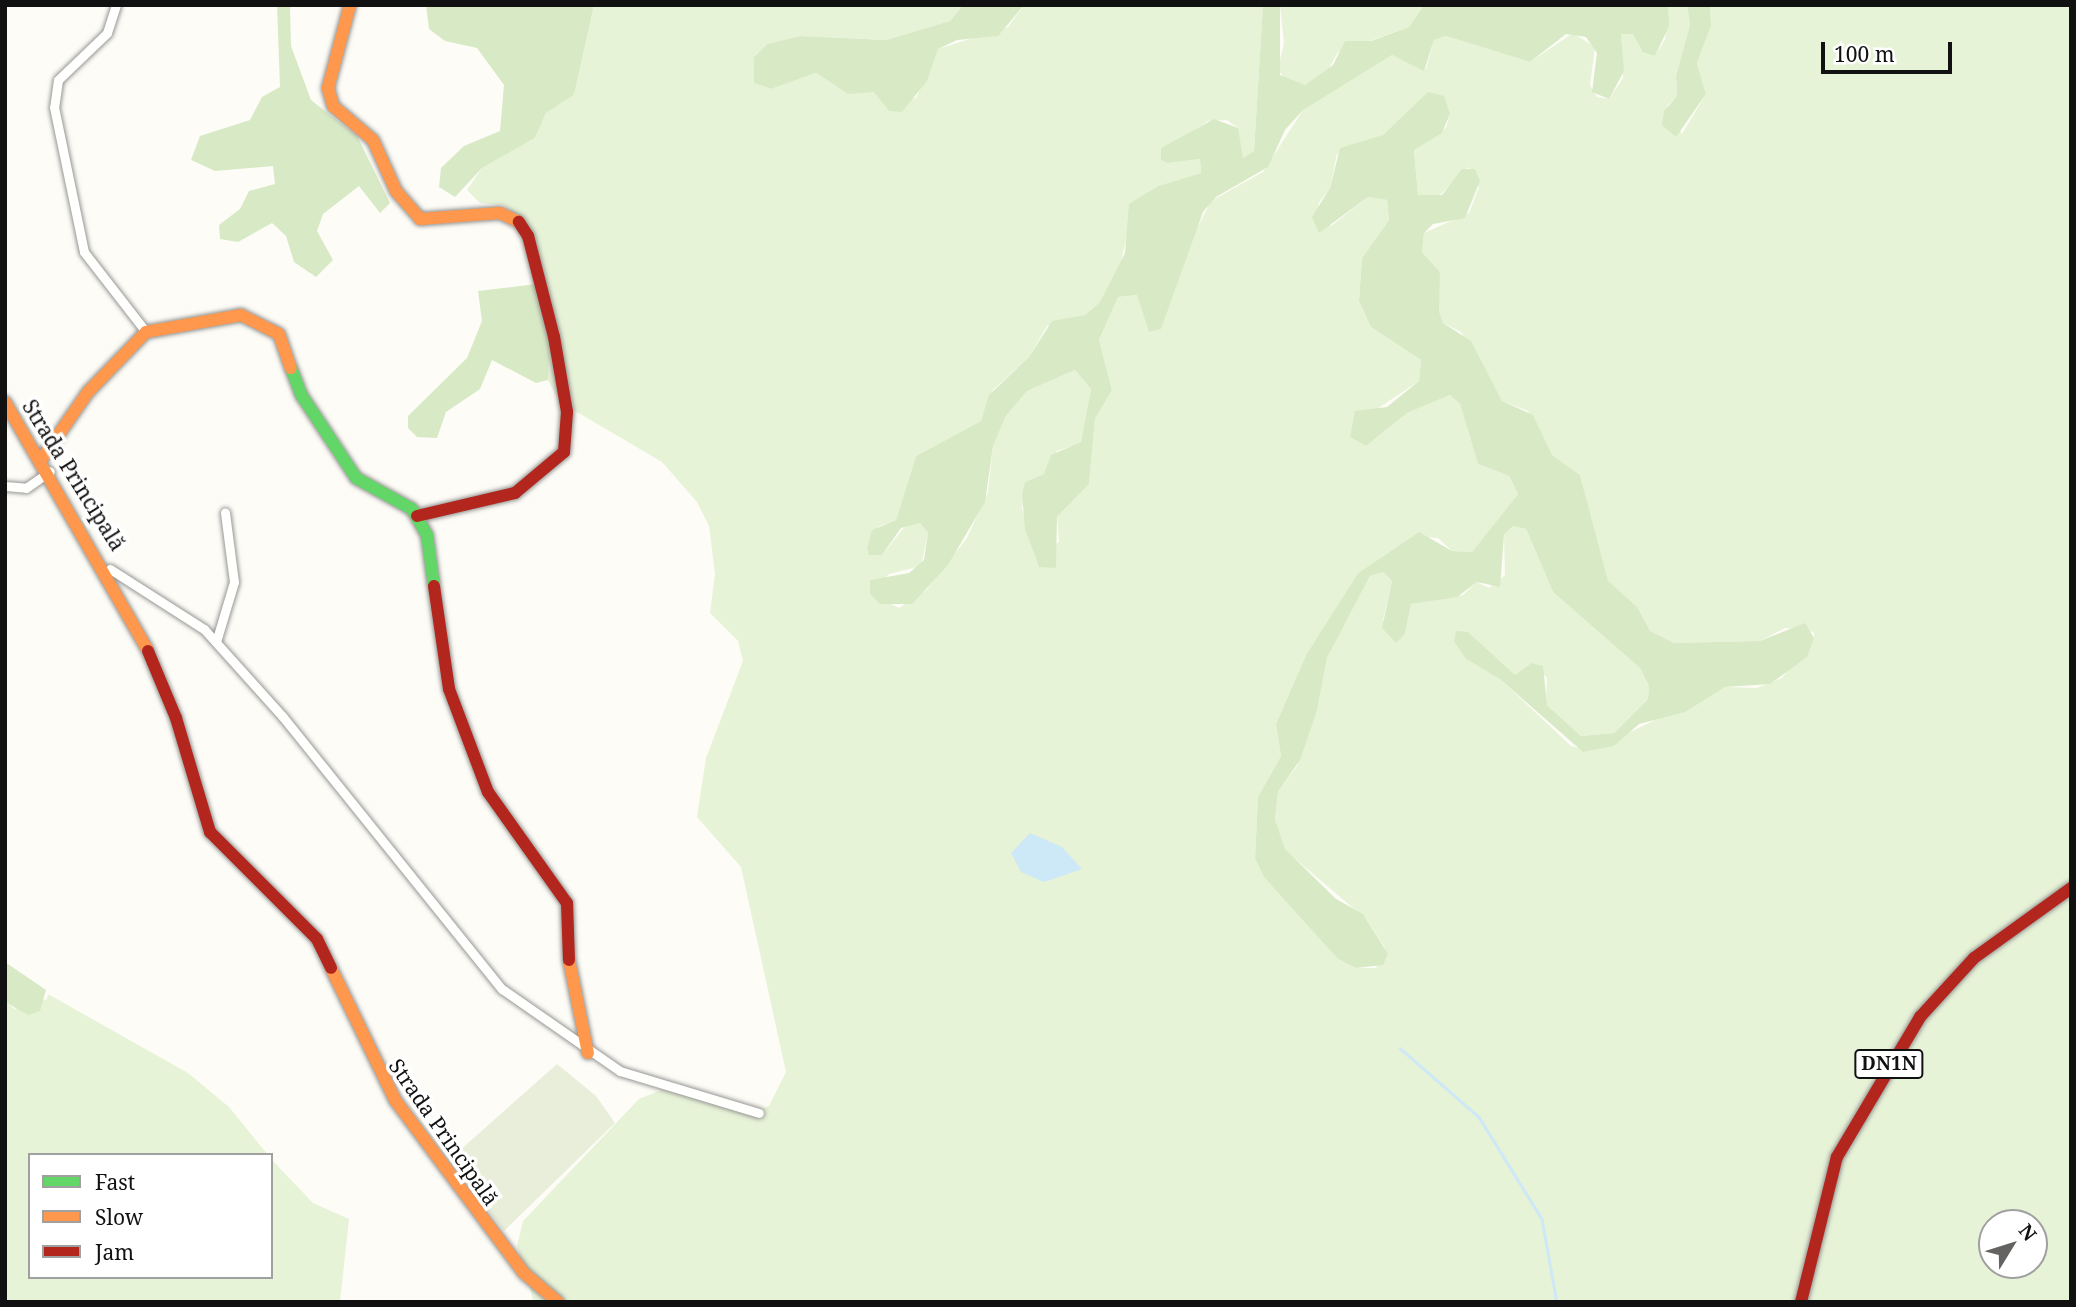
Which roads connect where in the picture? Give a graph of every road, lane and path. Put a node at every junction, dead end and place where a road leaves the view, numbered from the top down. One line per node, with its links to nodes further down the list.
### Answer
1 (116, 5): 3 (street)
2 (350, 5): 9 (main road)
3 (146, 332): 5 (main road); 9 (main road)
4 (5, 402): 5 (main road, Strada Principală)
5 (43, 457): 6 (main road, Strada Principală)
6 (50, 470): 7 (street); 10 (main road, Strada Principală)
7 (5, 486)
8 (225, 513): 11 (street)
9 (417, 516): 13 (main road)
10 (110, 569): 11 (street, Strada Principală); 15 (main road, Strada Principală)
11 (216, 642): 13 (street, Strada Principală)
12 (2071, 888): 16 (main road, DN1N)
13 (588, 1054): 14 (street, Strada Principală)
14 (759, 1113)
15 (558, 1302)
16 (1801, 1302)

